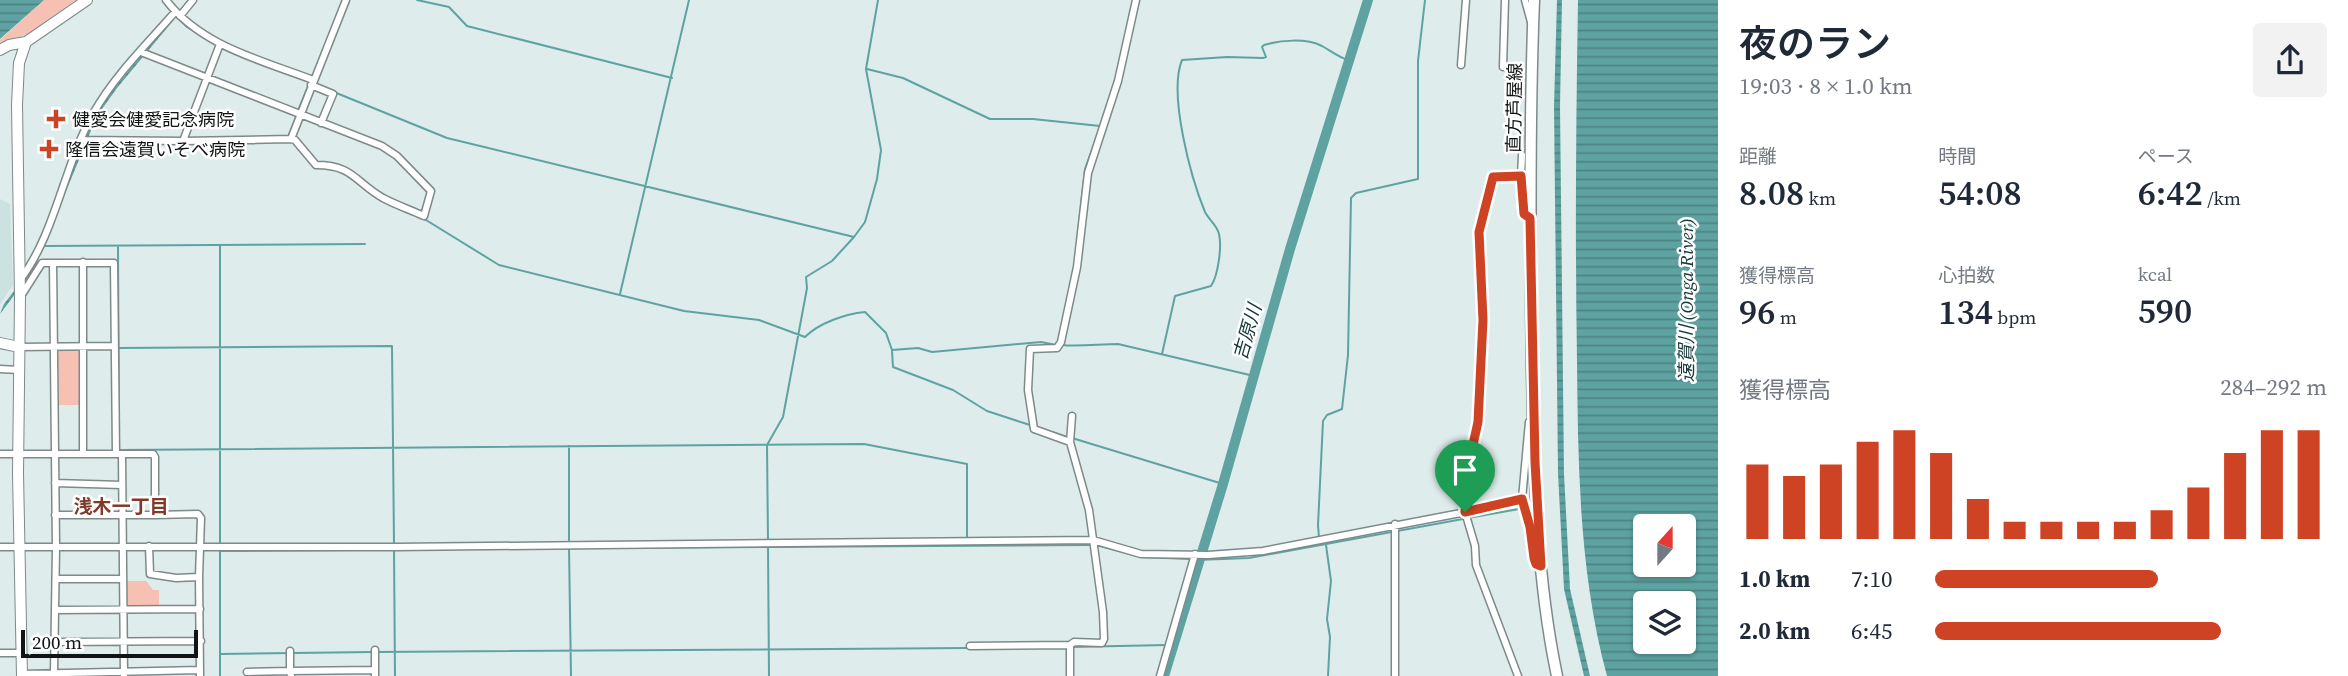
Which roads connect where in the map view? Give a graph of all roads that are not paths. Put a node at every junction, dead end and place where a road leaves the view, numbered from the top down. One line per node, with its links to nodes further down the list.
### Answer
1 (87, 0): 12 (street)
2 (166, 0): 10 (street)
3 (193, 0): 10 (street)
4 (346, 0): 19 (street)
5 (1136, 0): 41 (street)
6 (1466, 0): 16 (street)
7 (1505, 0): 17 (street)
8 (1525, 0): 11 (street)
9 (1534, 0): 11 (main road, 直方芦屋線)
10 (177, 14): 13 (street); 15 (street)
11 (1533, 24): 27 (main road, 直方芦屋線)
12 (26, 42): 14 (street); 30 (street)
13 (220, 44): 18 (street); 19 (street)
14 (0, 50)
15 (141, 52): 18 (street); 23 (street)
16 (1461, 65)
17 (1503, 67)
18 (208, 77): 20 (street); 24 (street)
19 (312, 83): 20 (street); 21 (street)
20 (299, 115): 21 (street); 22 (street)
21 (321, 124): 22 (street)
22 (291, 139): 24 (street)
23 (81, 140): 24 (street); 30 (street)
24 (183, 141)
25 (1522, 155): 26 (street)
26 (1521, 176): 27 (street); 50 (street)
27 (1530, 218): 39 (main road, 直方芦屋線)
28 (83, 262): 29 (street); 33 (street); 35 (street)
29 (53, 263): 31 (street); 34 (street)
30 (19, 282): 31 (street)
31 (20, 297): 36 (street)
32 (0, 343): 36 (street)
33 (114, 346): 35 (street); 46 (street)
34 (54, 347): 35 (street); 36 (street); 44 (street)
35 (85, 347): 45 (street)
36 (19, 348): 38 (street)
37 (0, 369): 38 (street)
38 (19, 370): 43 (street)
39 (1533, 411): 49 (street); 63 (main road, 直方芦屋線)
40 (1072, 416): 41 (street)
41 (1069, 442): 55 (street)
42 (0, 454): 43 (street)
43 (18, 454): 44 (street); 60 (street)
44 (54, 454): 45 (street); 47 (street)
45 (83, 454): 46 (street)
46 (119, 454): 48 (street); 51 (street)
47 (55, 483): 48 (street); 52 (street)
48 (122, 485): 53 (street)
49 (1522, 499): 50 (street); 63 (street)
50 (1465, 512): 54 (street); 90 (street)
51 (155, 514): 53 (street); 58 (street)
52 (55, 515): 53 (street); 61 (street)
53 (122, 515): 56 (street)
54 (1395, 524): 62 (street); 89 (street)
55 (1093, 540): 58 (street); 62 (street); 73 (street)
56 (121, 546): 57 (street); 61 (street); 66 (street)
57 (149, 546): 58 (street); 64 (street)
58 (200, 546): 64 (street)
59 (0, 547): 60 (street)
60 (21, 547): 61 (street); 78 (street)
61 (56, 547): 65 (street)
62 (1195, 554): 88 (street)
63 (1541, 566): 91 (main road, 直方芦屋線)
64 (199, 578): 67 (street)
65 (55, 579): 66 (street); 68 (street)
66 (122, 579): 69 (street)
67 (200, 609): 69 (street); 71 (street)
68 (55, 610): 69 (street); 72 (street)
69 (122, 610): 70 (street)
70 (123, 640): 71 (street); 72 (street); 84 (street)
71 (201, 641): 81 (street)
72 (55, 642): 80 (street)
73 (1070, 645): 74 (street); 87 (street)
74 (970, 646)
75 (376, 650): 82 (street)
76 (290, 651): 85 (street)
77 (0, 653): 78 (street)
78 (22, 653): 86 (street)
79 (247, 672): 85 (street)
80 (54, 673): 83 (street); 86 (street)
81 (200, 673): 84 (street)
82 (375, 673): 85 (street)
83 (105, 674): 84 (street)
84 (124, 674)
85 (290, 674)
86 (22, 675)
87 (1070, 676)
88 (1160, 676)
89 (1395, 676)
90 (1518, 676)
91 (1557, 676)

